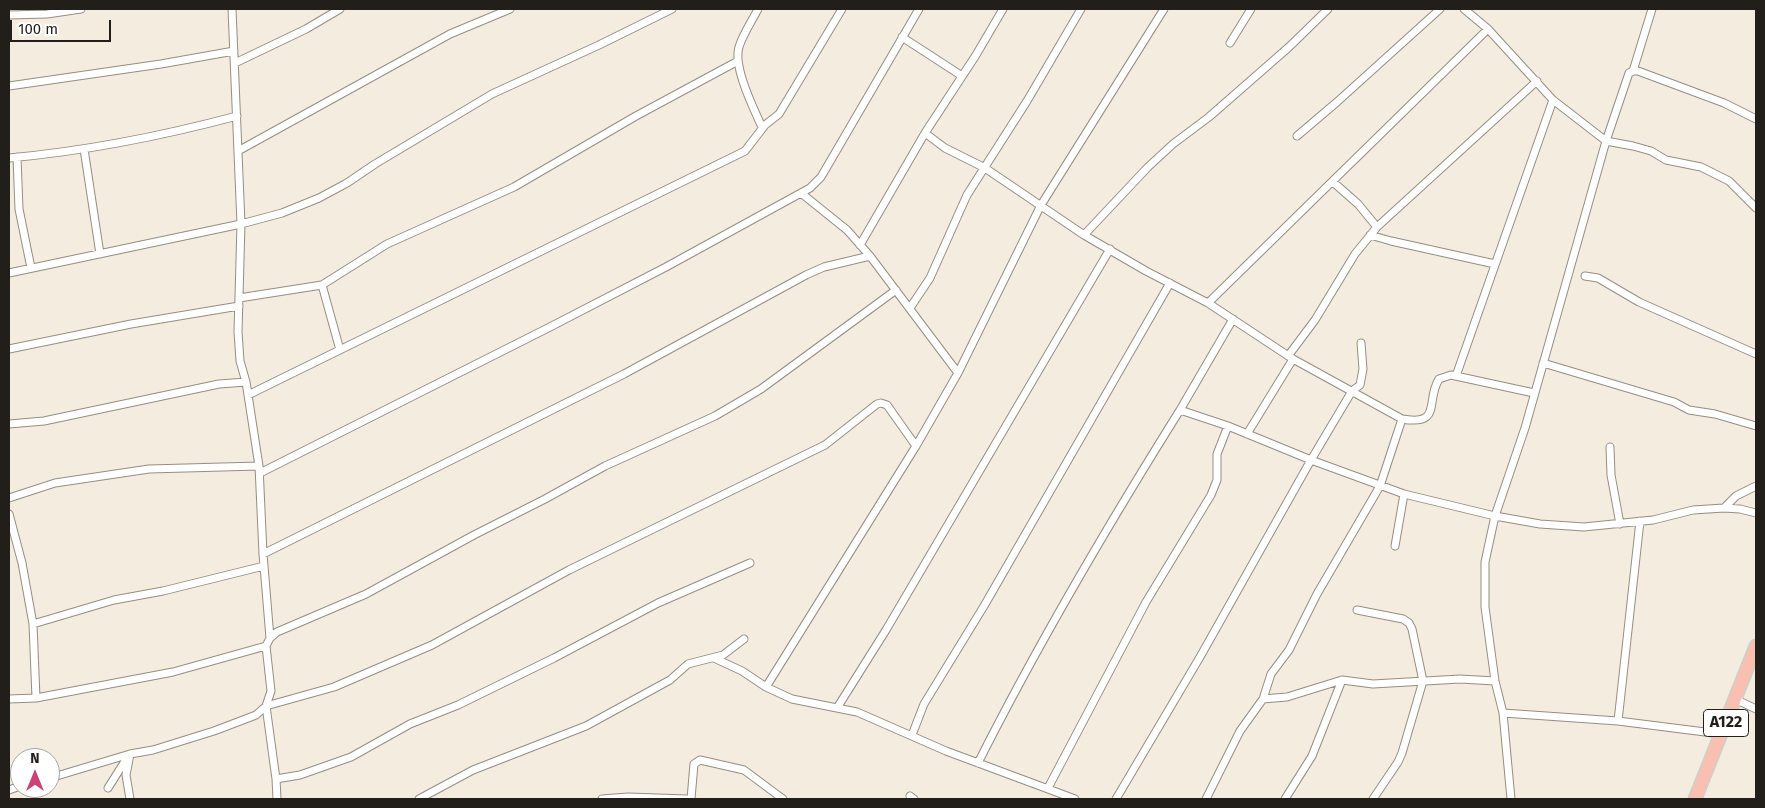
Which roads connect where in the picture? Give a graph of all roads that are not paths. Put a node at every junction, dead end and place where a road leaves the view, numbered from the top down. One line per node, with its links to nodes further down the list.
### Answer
1 (81, 9): 17 (street)
2 (232, 9): 21 (street)
3 (340, 9): 23 (street)
4 (510, 9): 36 (street)
5 (672, 9): 43 (street)
6 (758, 9): 22 (street)
7 (842, 9): 31 (street)
8 (919, 9): 19 (street)
9 (1002, 9): 25 (street)
10 (1082, 9): 38 (street)
11 (1164, 9): 41 (street)
12 (1250, 9): 20 (street)
13 (1328, 9): 45 (street)
14 (1440, 9): 33 (street)
15 (1464, 9): 18 (street)
16 (1652, 9): 24 (street)
17 (9, 15)
18 (1488, 29): 26 (street); 39 (street)
19 (902, 37): 25 (street); 40 (street)
20 (1230, 43)
21 (234, 51): 23 (street); 27 (street)
22 (738, 61): 31 (street); 56 (street)
23 (235, 64): 29 (street)
24 (1633, 70): 30 (street); 34 (street)
25 (962, 76): 32 (street)
26 (1537, 81): 28 (street); 44 (street)
27 (9, 86)
28 (1553, 100): 34 (street); 51 (street)
29 (237, 116): 35 (street); 36 (street)
30 (1756, 119)
31 (765, 125): 64 (street)
32 (925, 134): 38 (street); 47 (street)
33 (1297, 136)
34 (1606, 141): 42 (street); 67 (street)
35 (84, 149): 37 (street); 49 (street)
36 (238, 151): 43 (street)
37 (13, 158): 52 (street)
38 (984, 168): 41 (street); 60 (street)
39 (1333, 182): 44 (street); 59 (street)
40 (801, 193): 47 (street); 83 (street)
41 (1041, 205): 45 (street); 68 (street)
42 (1756, 208)
43 (241, 224): 49 (street); 58 (street)
44 (1377, 227): 46 (street)
45 (1084, 235): 48 (street)
46 (1370, 235): 51 (street); 66 (street)
47 (860, 246): 50 (street)
48 (1110, 249): 55 (street); 114 (street)
49 (100, 254): 52 (street)
50 (870, 256): 57 (street); 95 (street)
51 (1494, 264): 69 (street)
52 (31, 268): 53 (street)
53 (9, 273)
54 (1585, 276): 65 (street)
55 (1170, 283): 59 (street); 119 (street)
56 (322, 285): 58 (street); 64 (street)
57 (896, 290): 60 (street); 100 (street)
58 (239, 302): 63 (street); 70 (street)
59 (1208, 303): 61 (street)
60 (910, 308): 68 (street)
61 (1233, 319): 66 (street); 74 (street)
62 (1362, 343): 71 (street)
63 (9, 349)
64 (340, 350): 73 (street)
65 (1756, 354)
66 (1291, 358): 71 (street); 79 (street)
67 (1543, 363): 72 (street); 78 (street)
68 (958, 373): 80 (street)
69 (1456, 376): 72 (street); 75 (street)
70 (246, 382): 73 (street); 76 (street)
71 (1352, 391): 75 (street); 82 (street)
72 (1534, 393): 91 (street)
73 (248, 395): 83 (street)
74 (1180, 410): 77 (street); 121 (street)
75 (1402, 419): 84 (street)
76 (9, 424)
77 (1228, 426): 79 (street); 125 (street)
78 (1756, 426)
79 (1247, 434): 82 (street)
80 (916, 446): 108 (street); 113 (street)
81 (1610, 447): 93 (street)
82 (1311, 460): 84 (street); 133 (street)
83 (259, 470): 87 (street); 95 (street)
84 (1380, 486): 86 (street); 111 (street)
85 (1756, 486): 88 (street)
86 (1404, 494): 91 (street); 94 (street)
87 (9, 498)
88 (1724, 508): 89 (street); 92 (street)
89 (1756, 513)
90 (9, 514): 99 (street)
91 (1496, 516): 93 (street); 106 (street)
92 (1640, 521): 93 (street); 117 (street)
93 (1620, 524)
94 (1396, 546)
95 (263, 554): 97 (street)
96 (750, 563): 123 (street)
97 (264, 566): 99 (street); 100 (street)
98 (1357, 610): 107 (street)
99 (33, 624): 109 (street)
100 (270, 638): 102 (street)
101 (744, 639): 104 (street)
102 (266, 646): 109 (street); 113 (street)
103 (1756, 646): 112 (highway, A122)
104 (714, 658): 108 (street); 128 (street)
105 (1342, 680): 107 (street); 111 (street); 135 (street)
106 (1494, 680): 107 (street); 116 (street)
107 (1423, 681): 136 (street)
108 (766, 687): 114 (street)
109 (36, 698): 110 (street)
110 (9, 699)
111 (1263, 699): 134 (street)
112 (1735, 699): 115 (street); 118 (highway, A122)
113 (266, 706): 120 (street); 123 (street)
114 (837, 708): 119 (street)
115 (1756, 709)
116 (1503, 714): 117 (street); 137 (street)
117 (1618, 722): 118 (street)
118 (1721, 734): 138 (highway, A122)
119 (912, 735): 121 (street)
120 (130, 754): 122 (street); 124 (street); 126 (street)
121 (978, 763): 125 (street)
122 (60, 775)
123 (276, 780): 127 (street)
124 (108, 788)
125 (1048, 788): 132 (street)
126 (130, 799)
127 (276, 799)
128 (420, 799)
129 (602, 799): 130 (street)
130 (689, 799): 131 (street)
131 (784, 799)
132 (1075, 799)
133 (1116, 799)
134 (1206, 799)
135 (1286, 799)
136 (1373, 799)
137 (1511, 799)
138 (1695, 799)

